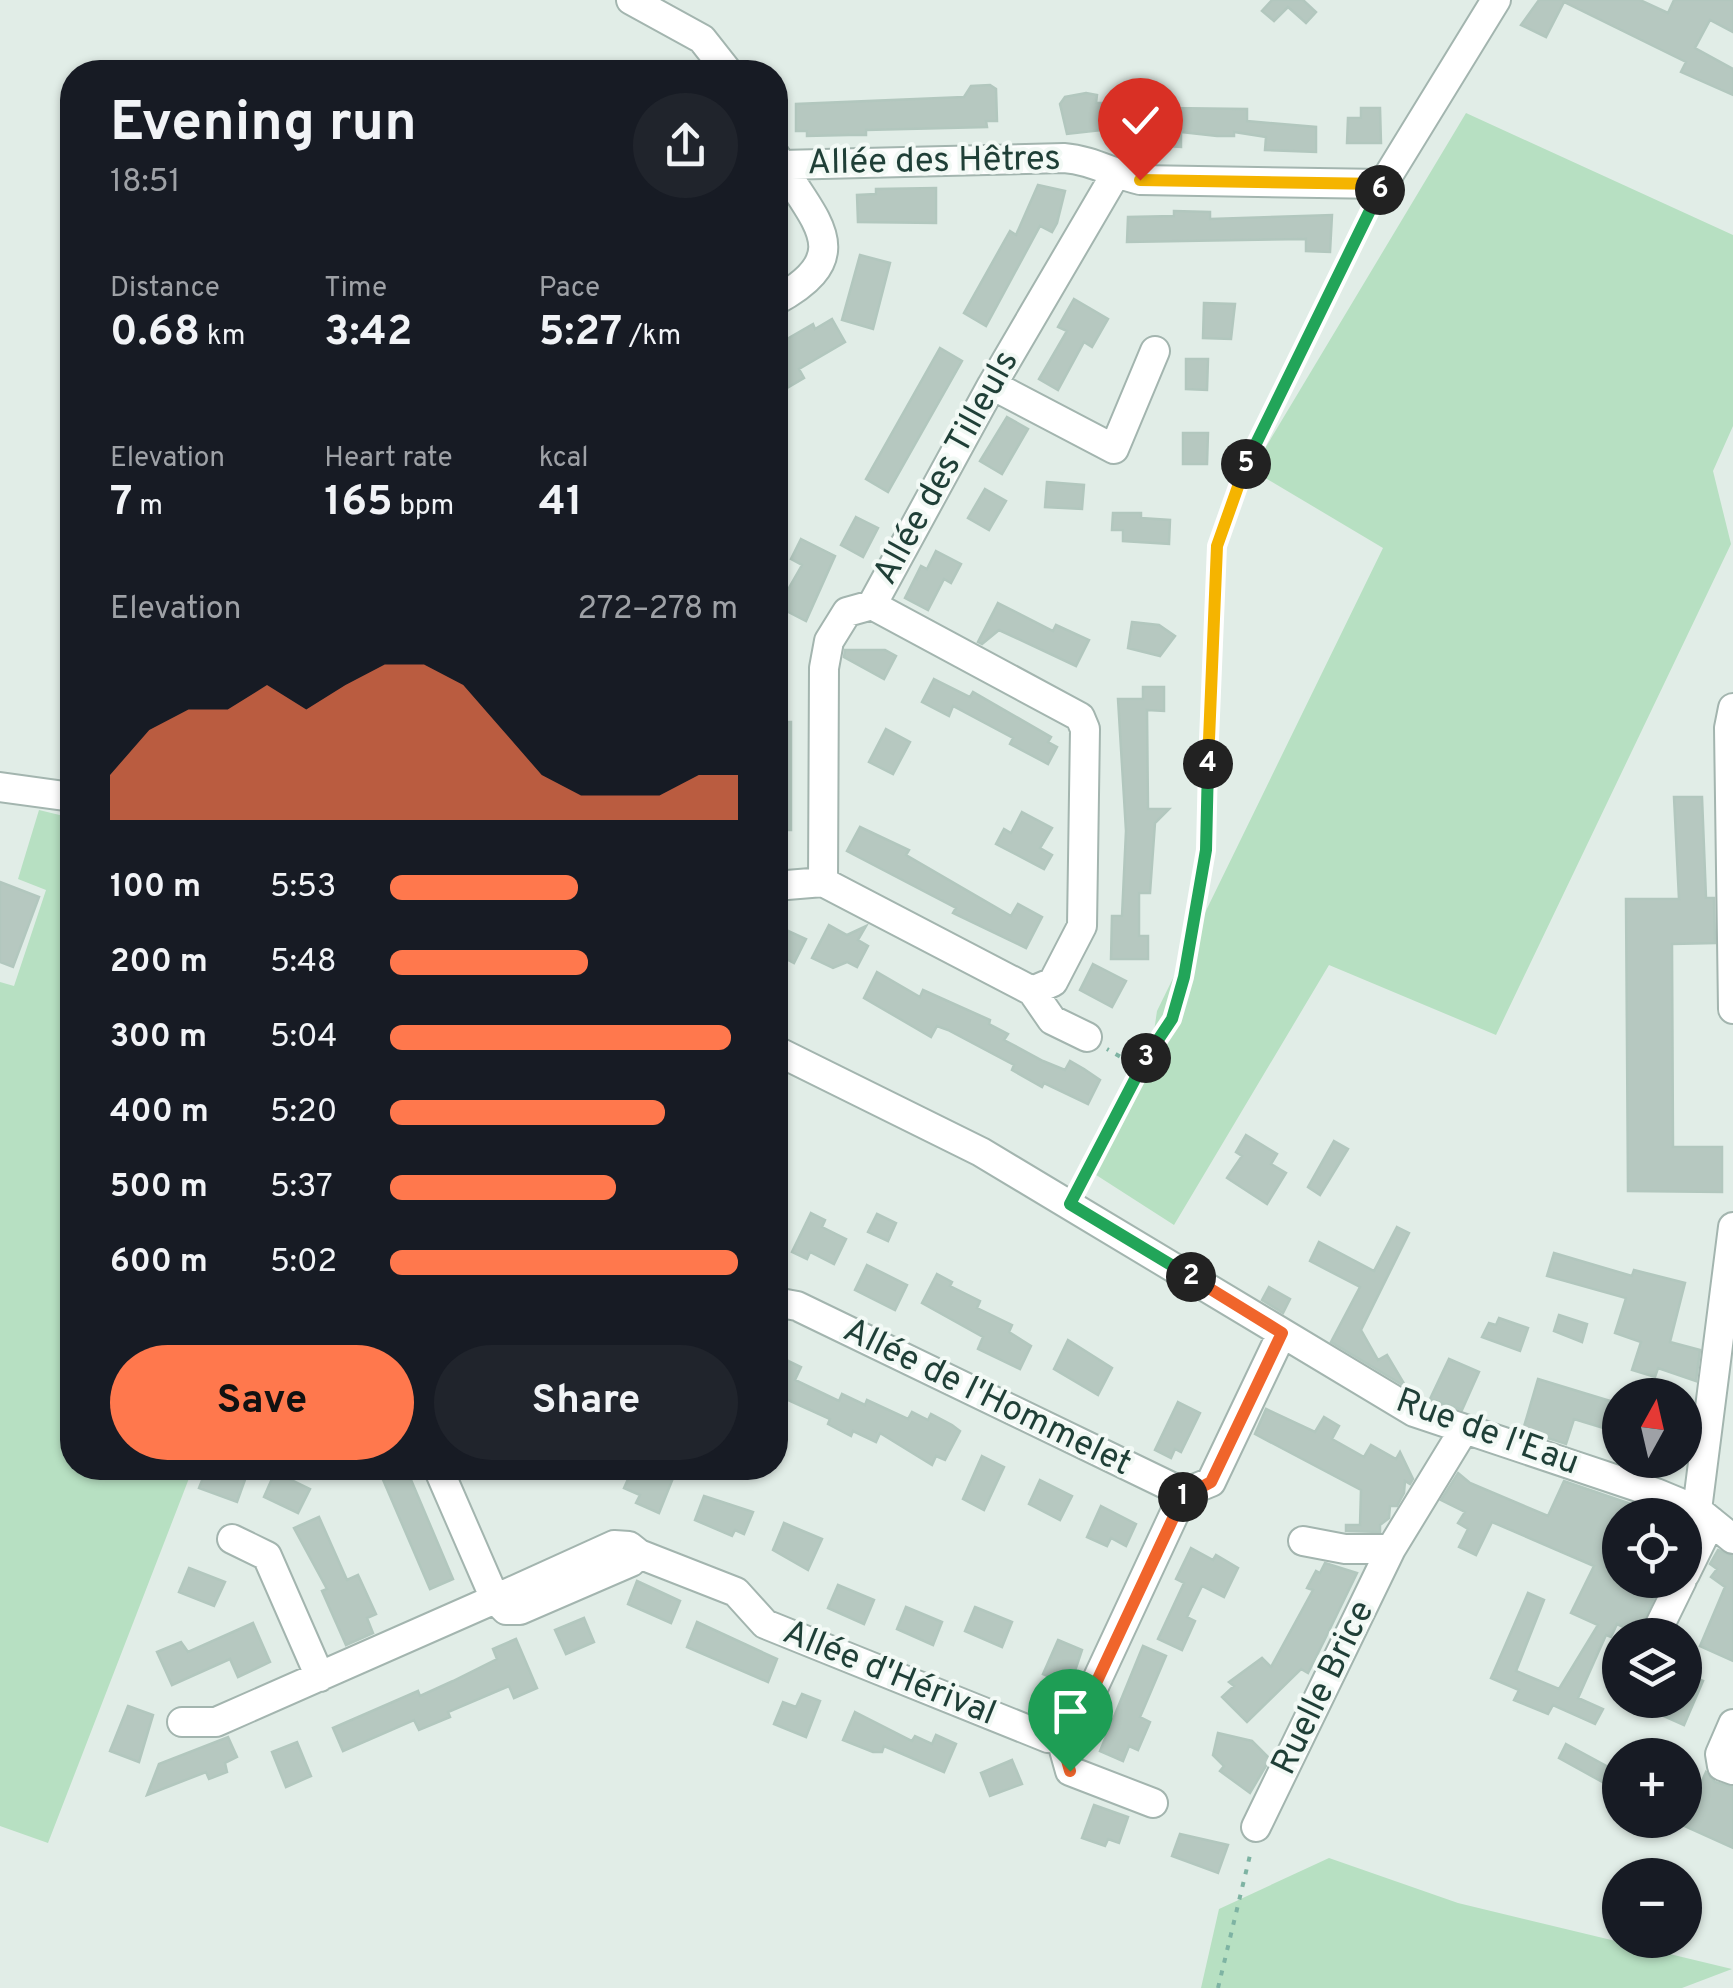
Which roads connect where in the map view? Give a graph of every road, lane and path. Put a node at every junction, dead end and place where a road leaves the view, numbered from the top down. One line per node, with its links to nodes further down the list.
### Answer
1 (631, 0): 3 (street)
2 (1496, 0): 7 (street)
3 (719, 60)
4 (788, 160): 5 (street, Allée des Hêtres)
5 (1115, 174): 7 (street, Allée des Hêtres); 10 (street, Allée des Tilleuls)
6 (788, 178): 8 (street)
7 (1382, 184): 21 (path)
8 (788, 293)
9 (1155, 350): 10 (street)
10 (992, 384): 11 (street, Allée des Tilleuls)
11 (872, 605): 15 (street, Allée des Tilleuls); 17 (street)
12 (1733, 708): 18 (street)
13 (0, 787): 14 (street)
14 (60, 794)
15 (822, 882): 16 (street); 17 (street)
16 (788, 885)
17 (1032, 990): 19 (street)
18 (1733, 1009)
19 (1087, 1037): 21 (path)
20 (788, 1056): 22 (street, Rue de l'Eau)
21 (1140, 1068): 22 (path)
22 (1070, 1204): 25 (street, Rue de l'Eau)
23 (1733, 1228): 29 (street)
24 (788, 1304): 28 (street, Allée de l'Hommelet)
25 (1282, 1333): 26 (street, Rue de l'Eau); 28 (street)
26 (1463, 1431): 29 (street, Rue de l'Eau); 34 (street, Ruelle Brice)
27 (443, 1480): 35 (street)
28 (1184, 1493): 39 (street)
29 (1704, 1515): 30 (street); 32 (street, Rue de l'Eau)
30 (1702, 1521)
31 (232, 1539): 36 (street)
32 (1733, 1539)
33 (1303, 1542): 34 (street, Ruelle Brice)
34 (1390, 1549): 42 (street, Ruelle Brice)
35 (495, 1599): 36 (street, Allée d'Hérival); 39 (street, Allée d'Hérival)
36 (320, 1676): 37 (street, Allée d'Hérival)
37 (182, 1722)
38 (1733, 1724): 40 (street)
39 (1061, 1739): 41 (street)
40 (1733, 1770)
41 (1153, 1803)
42 (1256, 1827): 43 (path)
43 (1218, 1988)

